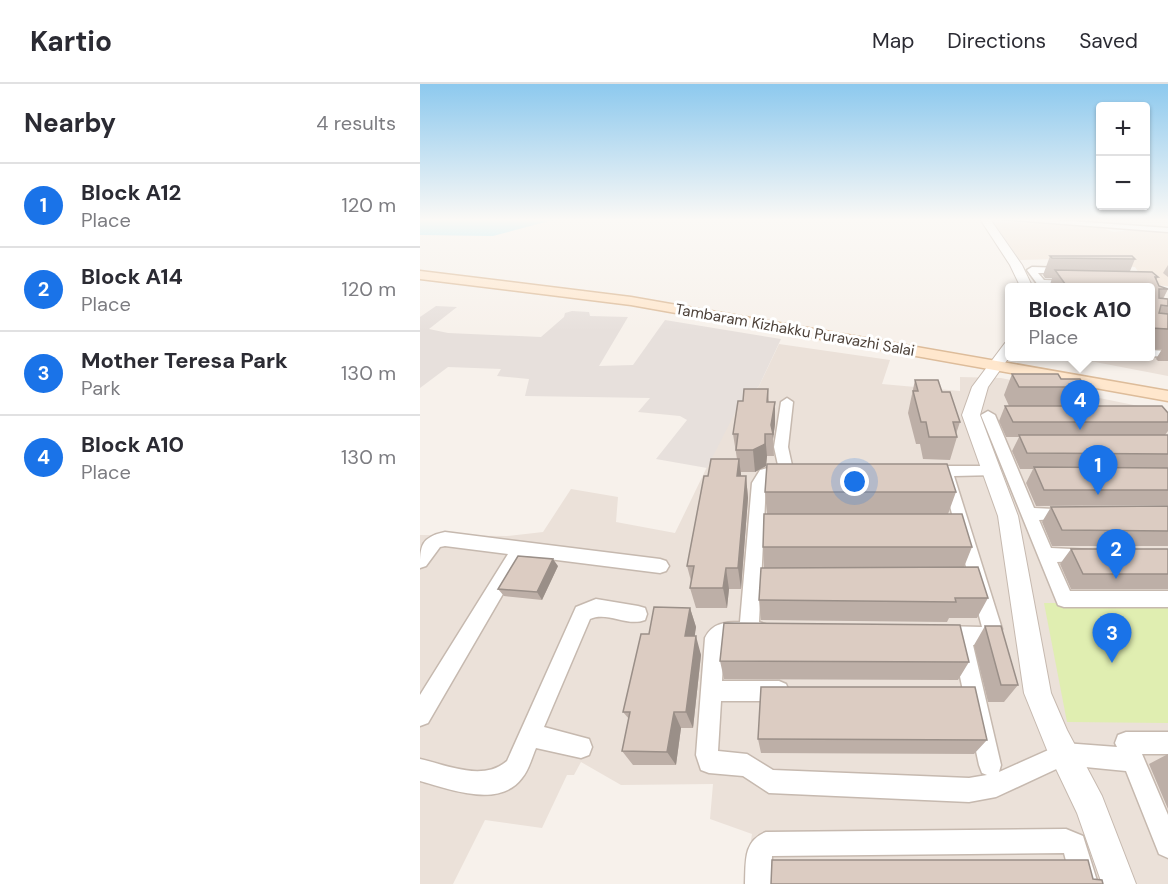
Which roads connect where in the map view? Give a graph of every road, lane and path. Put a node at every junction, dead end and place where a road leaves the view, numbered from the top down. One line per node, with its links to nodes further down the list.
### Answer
1 (1010, 256): 5 (street)
2 (420, 264): 7 (main road, Tambaram Kizhakku Puravazhi Salai)
3 (1079, 270): 6 (street)
4 (420, 275): 7 (main road, Tambaram Kizhakku Puravazhi Salai)
5 (1024, 283)
6 (1041, 283)
7 (1002, 356): 13 (street)
8 (1023, 361): 11 (main road, Tambaram Kizhakku Puravazhi Salai)
9 (1030, 361): 10 (main road, Tambaram Kizhakku Puravazhi Salai)
10 (1168, 386)
11 (1168, 396)
12 (787, 402): 26 (street)
13 (986, 415): 16 (street); 16 (street)
14 (916, 471): 15 (street)
15 (946, 471): 16 (street); 25 (street)
16 (1010, 474): 17 (street); 43 (street)
17 (1029, 514): 18 (street); 20 (street)
18 (1087, 514)
19 (521, 548): 22 (street); 23 (street); 38 (street)
20 (1046, 555): 21 (street); 28 (street)
21 (1102, 555)
22 (420, 561)
23 (660, 566)
24 (955, 577): 25 (street)
25 (978, 577): 33 (street)
26 (752, 578): 27 (street); 30 (street)
27 (776, 578)
28 (1168, 599)
29 (638, 614): 39 (street)
30 (749, 631): 31 (street); 34 (street)
31 (784, 632)
32 (925, 634): 33 (street)
33 (960, 635): 37 (street)
34 (710, 691): 35 (street); 43 (street)
35 (794, 691)
36 (950, 692): 37 (street)
37 (974, 692): 44 (street)
38 (420, 715)
39 (530, 735): 41 (street); 45 (street)
40 (1168, 742): 42 (street)
41 (581, 747)
42 (1129, 751): 43 (street); 46 (street)
43 (1064, 754): 49 (street)
44 (990, 765)
45 (420, 770)
46 (1168, 842)
47 (758, 884): 48 (street)
48 (1085, 884)
49 (1119, 884)

